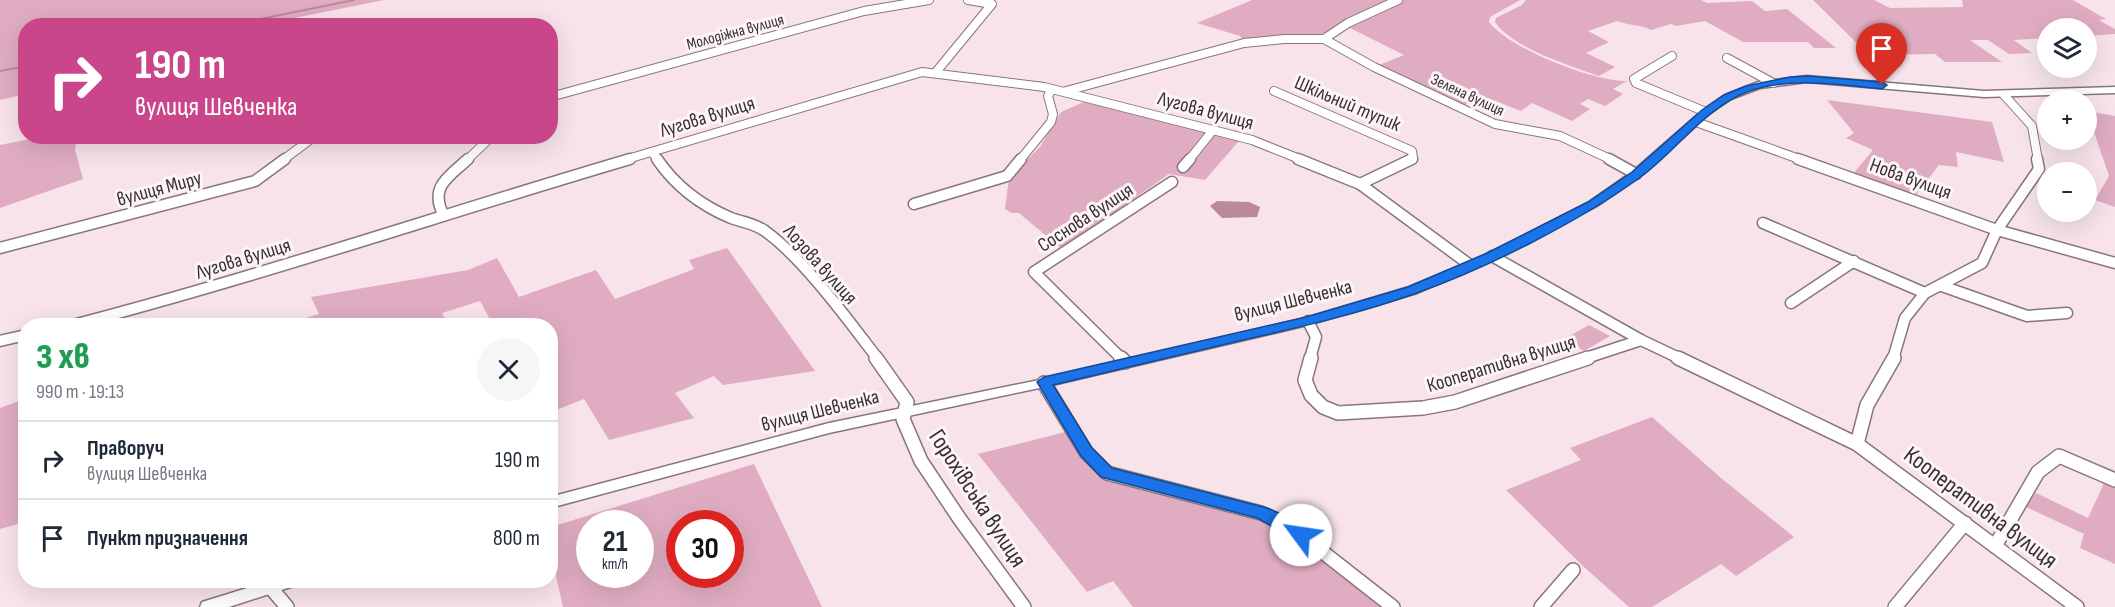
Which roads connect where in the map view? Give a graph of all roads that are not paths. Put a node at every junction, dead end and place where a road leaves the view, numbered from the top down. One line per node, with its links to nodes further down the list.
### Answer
1 (929, 0): 14 (street, Молодіжна вулиця)
2 (968, 0): 7 (street)
3 (1398, 0): 4 (street)
4 (1324, 39): 12 (street); 22 (street, Зелена вулиця)
5 (1672, 56): 15 (street)
6 (1727, 58): 8 (street)
7 (936, 72): 9 (street, Лугова вулиця); 20 (street, Лугова вулиця)
8 (1773, 83): 13 (street, вулиця Шевченка); 15 (street, вулиця Шевченка)
9 (1052, 89): 12 (street, Лугова вулиця); 25 (street)
10 (2115, 90): 13 (street, вулиця Шевченка)
11 (1274, 91): 24 (street, Шкільний тупик)
12 (1065, 92): 17 (street, Лугова вулиця)
13 (2004, 94): 28 (street)
14 (558, 95)
15 (1706, 112): 16 (street, вулиця Шевченка)
16 (1696, 122): 22 (street, вулиця Шевченка); 28 (street, Нова вулиця)
17 (1213, 130): 21 (street); 24 (street, Лугова вулиця)
18 (304, 144): 29 (street, вулиця Миру)
19 (484, 144): 26 (street)
20 (652, 152): 26 (street, Лугова вулиця); 45 (street, Лозова вулиця)
21 (1183, 167)
22 (1636, 174): 30 (street, вулиця Шевченка)
23 (1172, 182): 43 (street, Соснова вулиця)
24 (1360, 184): 33 (street, Лугова вулиця)
25 (914, 204)
26 (443, 214): 38 (street, Лугова вулиця)
27 (1762, 223): 31 (street)
28 (1997, 230): 32 (street, Нова вулиця); 34 (street)
29 (0, 249)
30 (1492, 256): 33 (street, вулиця Шевченка); 41 (street, Кооперативна вулиця)
31 (1854, 261): 35 (street); 36 (street)
32 (2115, 263)
33 (1470, 265): 39 (street, вулиця Шевченка)
34 (1942, 286): 35 (street); 37 (street)
35 (1925, 293): 46 (street)
36 (1791, 303)
37 (2067, 313)
38 (100, 318)
39 (1308, 321): 41 (street, Кооперативна вулиця); 43 (street, вулиця Шевченка)
40 (18, 337): 42 (street)
41 (1641, 340): 46 (street, Кооперативна вулиця)
42 (0, 341)
43 (1125, 362): 44 (street, вулиця Шевченка)
44 (1044, 382): 45 (street, вулиця Шевченка); 56 (street)
45 (906, 410): 48 (street, вулиця Шевченка); 55 (street, Горохівська вулиця)
46 (1857, 444): 49 (street, Кооперативна вулиця)
47 (2115, 480): 50 (street)
48 (558, 501)
49 (1965, 523): 50 (street, Кооперативна вулиця); 58 (street)
50 (1995, 546): 59 (street, Кооперативна вулиця)
51 (1573, 570): 57 (street)
52 (271, 588): 53 (street); 54 (street)
53 (208, 607)
54 (287, 607)
55 (1024, 607)
56 (1393, 607)
57 (1541, 607)
58 (1895, 607)
59 (2077, 607)

